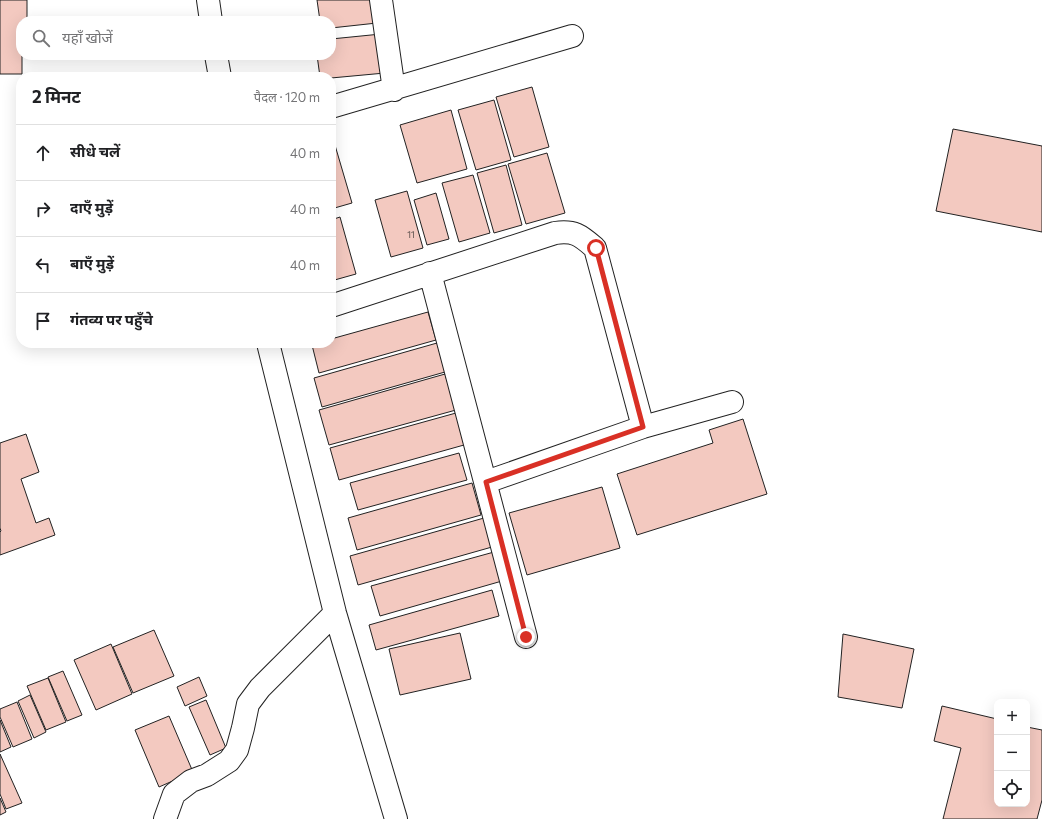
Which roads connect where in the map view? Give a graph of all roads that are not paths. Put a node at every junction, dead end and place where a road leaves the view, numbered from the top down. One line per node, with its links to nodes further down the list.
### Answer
1 (208, 0): 3 (street)
2 (382, 0): 7 (street)
3 (210, 16)
4 (572, 36): 7 (street)
5 (217, 60): 6 (street)
6 (219, 72)
7 (394, 90): 8 (street)
8 (336, 106)
9 (430, 273): 10 (street); 13 (street); 14 (street)
10 (336, 304)
11 (269, 348): 15 (street)
12 (732, 402): 13 (street)
13 (643, 427): 14 (street)
14 (486, 482): 16 (street)
15 (335, 613): 17 (street); 18 (street)
16 (526, 637)
17 (165, 819)
18 (396, 819)

